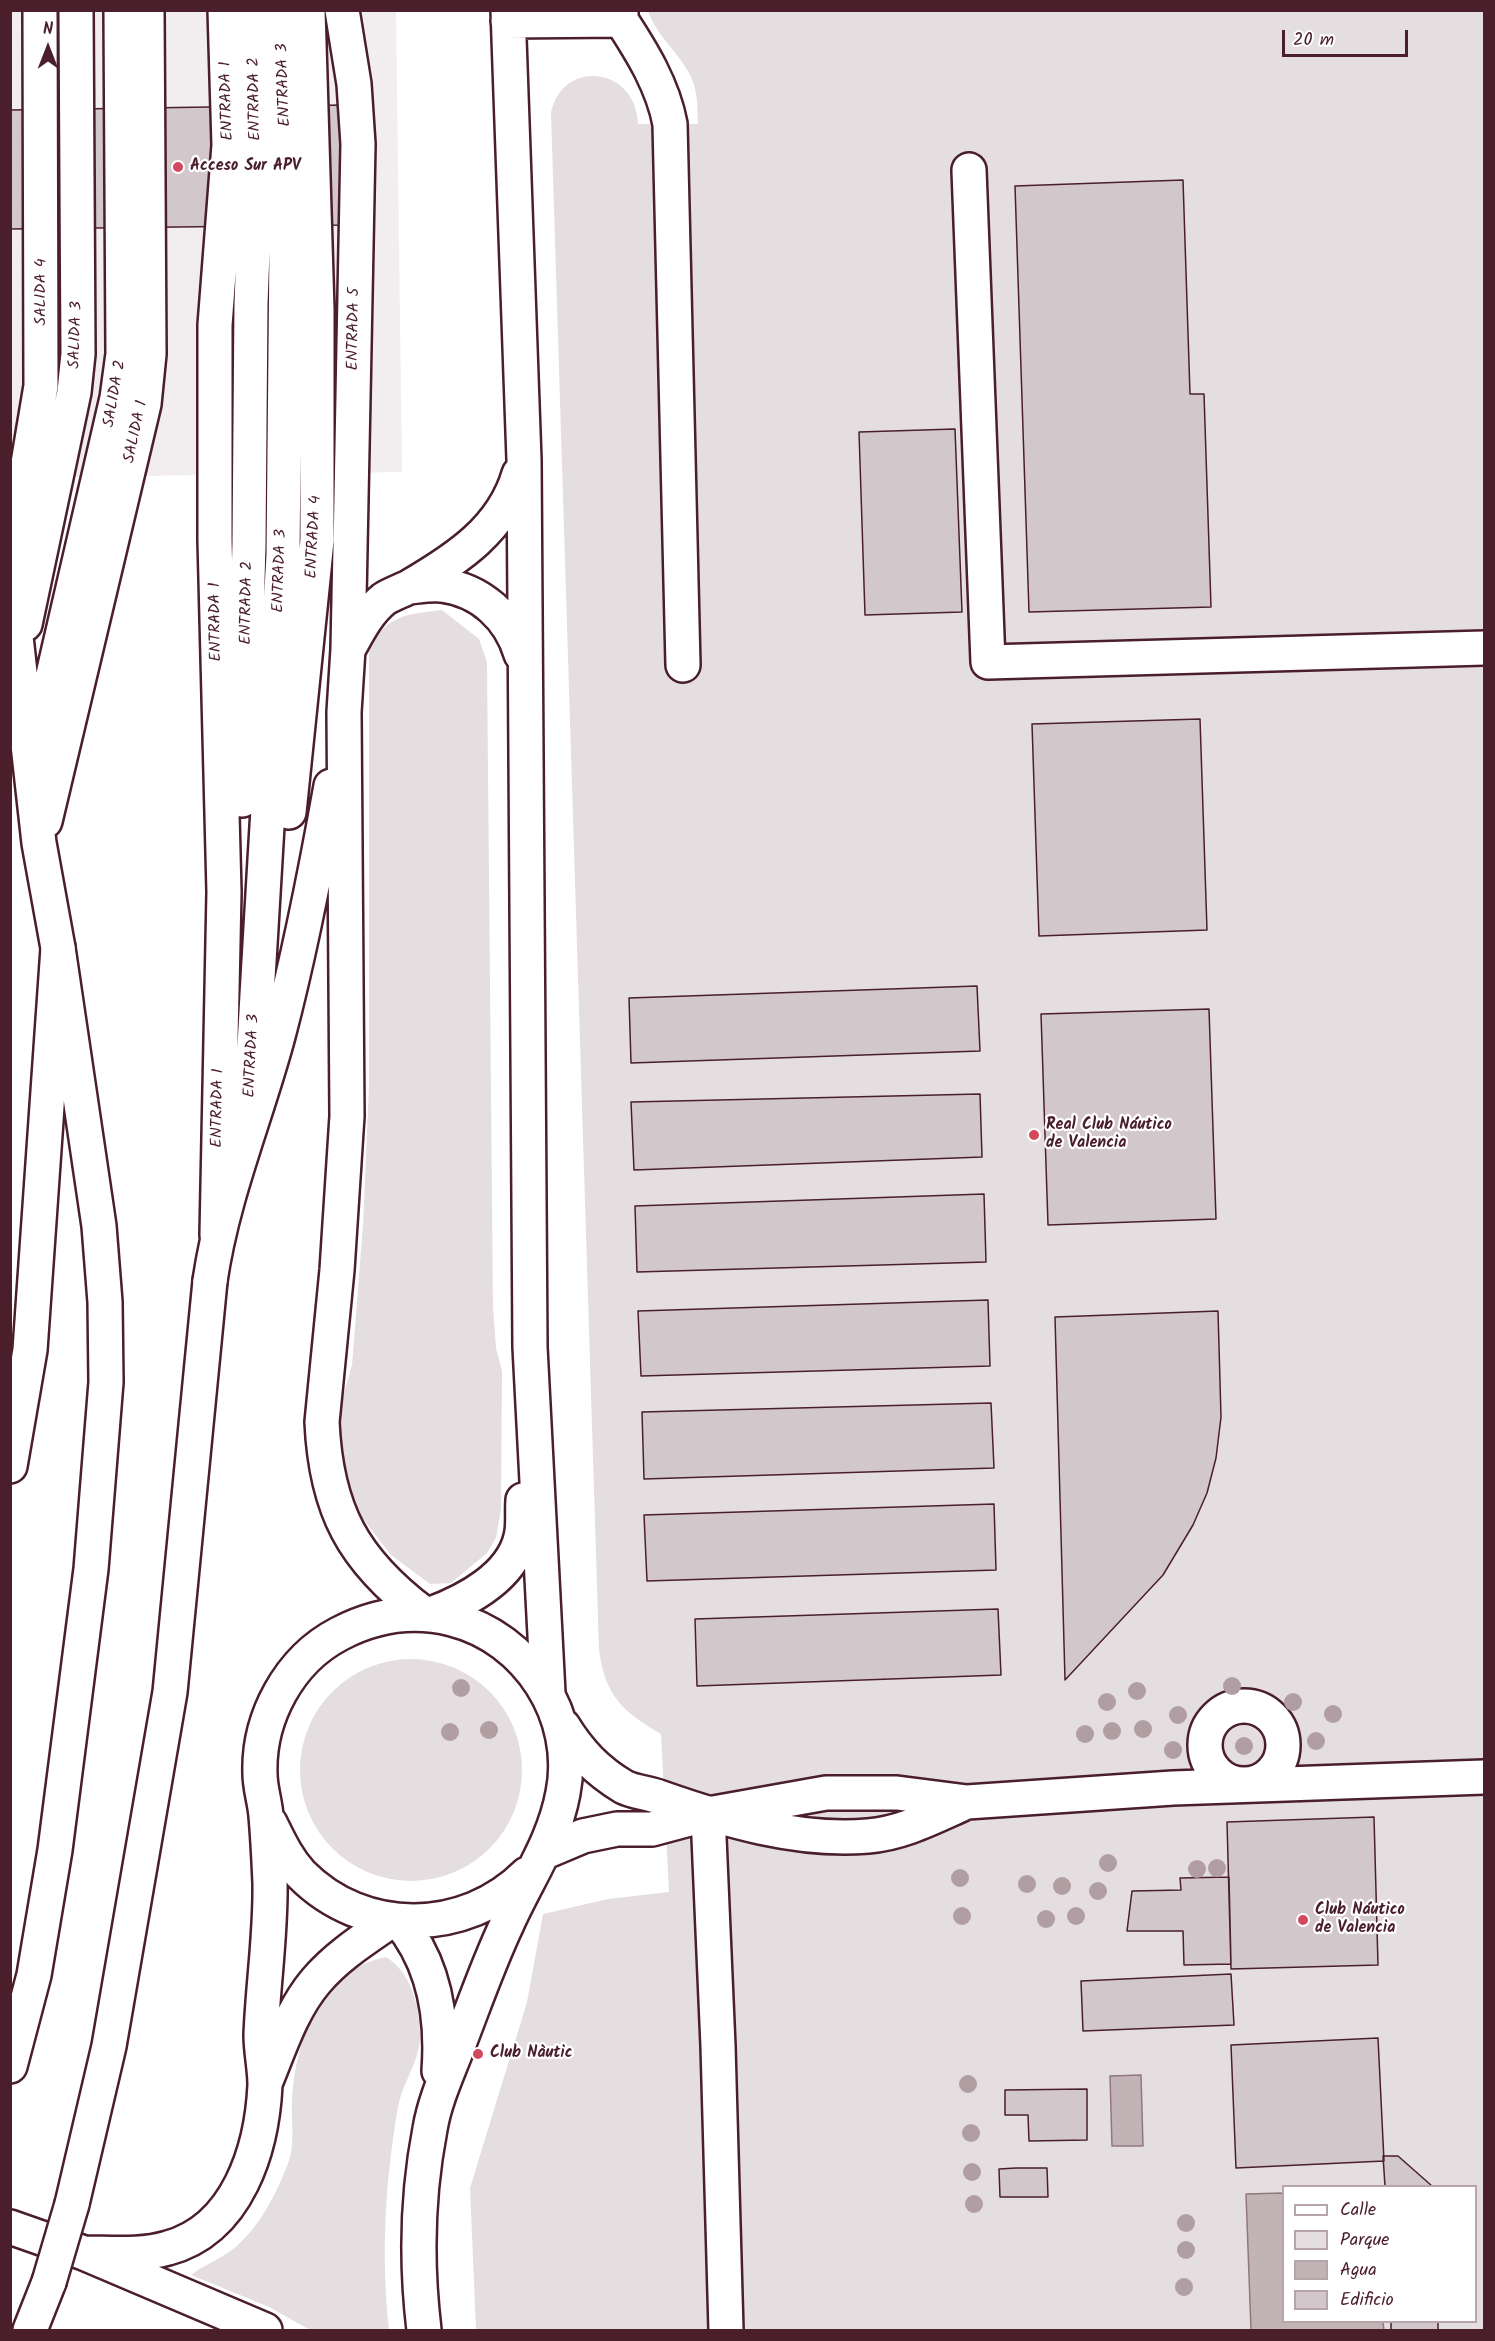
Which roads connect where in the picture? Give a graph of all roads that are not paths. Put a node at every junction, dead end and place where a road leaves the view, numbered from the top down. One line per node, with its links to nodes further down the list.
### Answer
1 (40, 10): 15 (main road, SALIDA 4)
2 (76, 10): 18 (main road, SALIDA 3)
3 (121, 10): 25 (main road, SALIDA 2)
4 (147, 10): 26 (main road, SALIDA 1)
5 (225, 10): 32 (main road, ENTRADA 1)
6 (254, 10): 31 (main road, ENTRADA 2)
7 (283, 10): 30 (main road, ENTRADA 3)
8 (308, 10): 29 (main road, ENTRADA 4)
9 (342, 10): 14 (main road, ENTRADA 5)
10 (621, 15): 11 (main road); 21 (main road)
11 (508, 16): 13 (main road)
12 (969, 170): 19 (main road)
13 (524, 460): 17 (main road); 22 (main road)
14 (351, 504): 20 (main road, ENTRADA 5); 28 (main road)
15 (10, 571)
16 (10, 583): 18 (main road)
17 (409, 587): 20 (main road); 22 (main road)
18 (14, 643): 25 (main road)
19 (1485, 648)
20 (348, 649): 23 (main road, ENTRADA 5)
21 (683, 665)
22 (524, 667): 33 (main road)
23 (344, 712): 28 (main road); 35 (main road)
24 (10, 713): 25 (main road)
25 (21, 770): 26 (main road)
26 (39, 843): 27 (main road)
27 (58, 948): 34 (main road); 47 (main road)
28 (288, 993): 29 (main road)
29 (270, 1062): 30 (main road)
30 (249, 1130): 31 (main road)
31 (229, 1195): 32 (main road)
32 (217, 1235): 52 (main road, bridge)
33 (530, 1347): 35 (main road); 36 (main road)
34 (10, 1466)
35 (427, 1614): 36 (main road); 43 (main road)
36 (548, 1693): 37 (main road)
37 (562, 1725): 44 (main road); 45 (main road)
38 (1204, 1743): 40 (main road); 40 (main road); 41 (main road)
39 (1485, 1777): 40 (main road)
40 (1246, 1785): 41 (main road)
41 (1173, 1788): 42 (main road)
42 (967, 1802): 44 (main road); 44 (main road)
43 (266, 1813): 46 (main road); 48 (main road)
44 (708, 1814): 45 (main road); 55 (main road)
45 (542, 1857): 46 (main road); 49 (main road)
46 (396, 1921): 48 (main road); 49 (main road)
47 (10, 2066)
48 (265, 2082): 51 (main road)
49 (436, 2102): 54 (main road)
50 (10, 2227): 51 (main road)
51 (84, 2253): 53 (main road)
52 (30, 2331)
53 (265, 2331)
54 (424, 2331)
55 (726, 2331)

